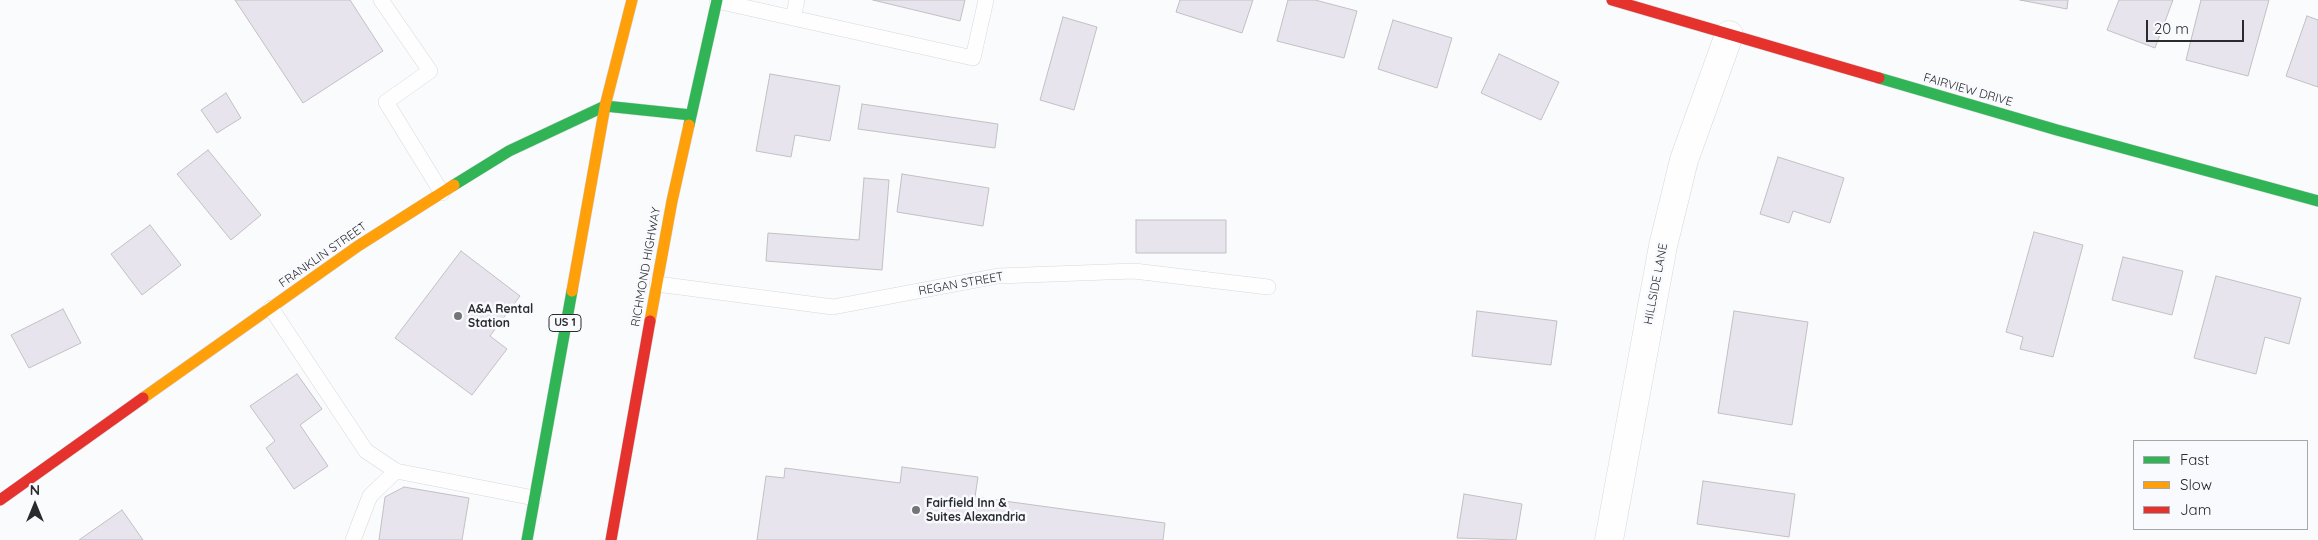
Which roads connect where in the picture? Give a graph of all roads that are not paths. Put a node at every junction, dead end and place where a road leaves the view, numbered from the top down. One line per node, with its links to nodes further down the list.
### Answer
1 (381, 0): 11 (lane)
2 (632, 0): 9 (main road, US 1)
3 (717, 0): 7 (lane); 10 (main road, RICHMOND HIGHWAY)
4 (797, 0): 7 (lane)
5 (986, 0): 7 (lane)
6 (1612, 0): 8 (main road, FAIRVIEW DRIVE)
7 (793, 18)
8 (1729, 35): 12 (main road, FAIRVIEW DRIVE); 22 (street, HILLSIDE LANE)
9 (605, 106): 10 (main road); 11 (main road, FRANKLIN STREET); 17 (main road, US 1)
10 (691, 115): 13 (main road, RICHMOND HIGHWAY)
11 (442, 193): 15 (main road, FRANKLIN STREET)
12 (2318, 201)
13 (657, 284): 14 (lane, REGAN STREET); 21 (main road, RICHMOND HIGHWAY)
14 (1268, 287)
15 (271, 308): 16 (lane); 18 (main road, FRANKLIN STREET)
16 (396, 471): 17 (lane); 19 (lane)
17 (534, 498): 20 (main road, US 1)
18 (0, 500)
19 (353, 540)
20 (527, 540)
21 (611, 540)
22 (1609, 540)

